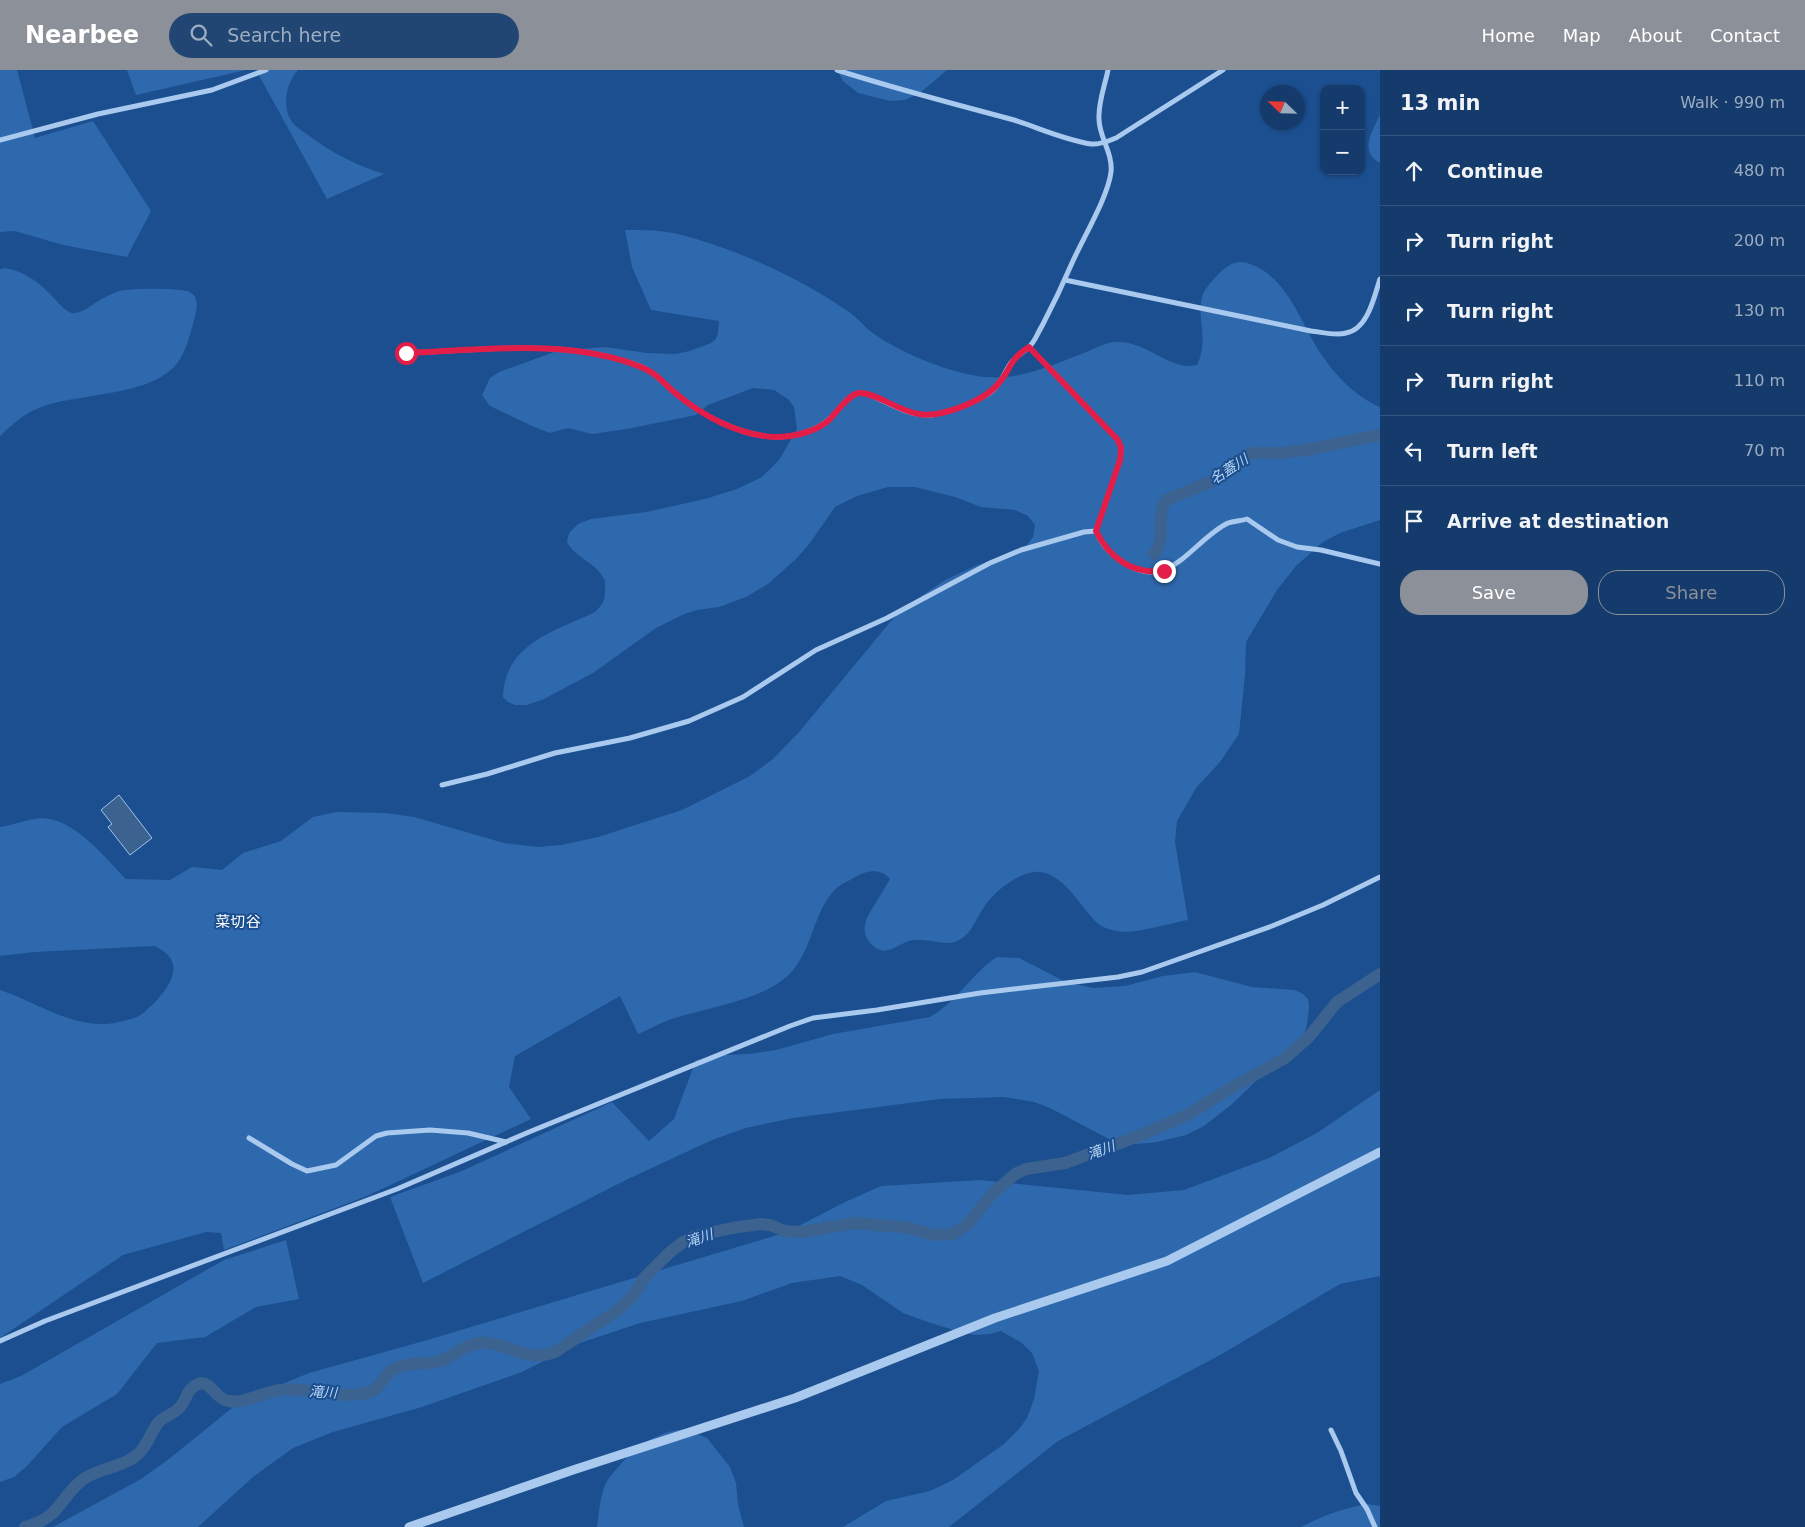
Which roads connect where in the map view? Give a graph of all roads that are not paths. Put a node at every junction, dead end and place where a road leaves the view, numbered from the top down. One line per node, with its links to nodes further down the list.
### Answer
1 (266, 70): 5 (street)
2 (837, 70): 6 (street)
3 (1108, 70): 6 (street)
4 (1223, 70): 6 (street)
5 (0, 140)
6 (1105, 143): 7 (street)
7 (1065, 280): 8 (street); 9 (street)
8 (1380, 280)
9 (1029, 347): 10 (street); 11 (street)
10 (406, 353)
11 (1096, 531): 12 (street); 13 (street)
12 (1380, 564)
13 (442, 786)
14 (1380, 878): 16 (street)
15 (249, 1138): 16 (street)
16 (506, 1142): 18 (street)
17 (1380, 1152): 20 (street)
18 (0, 1341)
19 (1331, 1430): 21 (street)
20 (409, 1527)
21 (1375, 1527)

